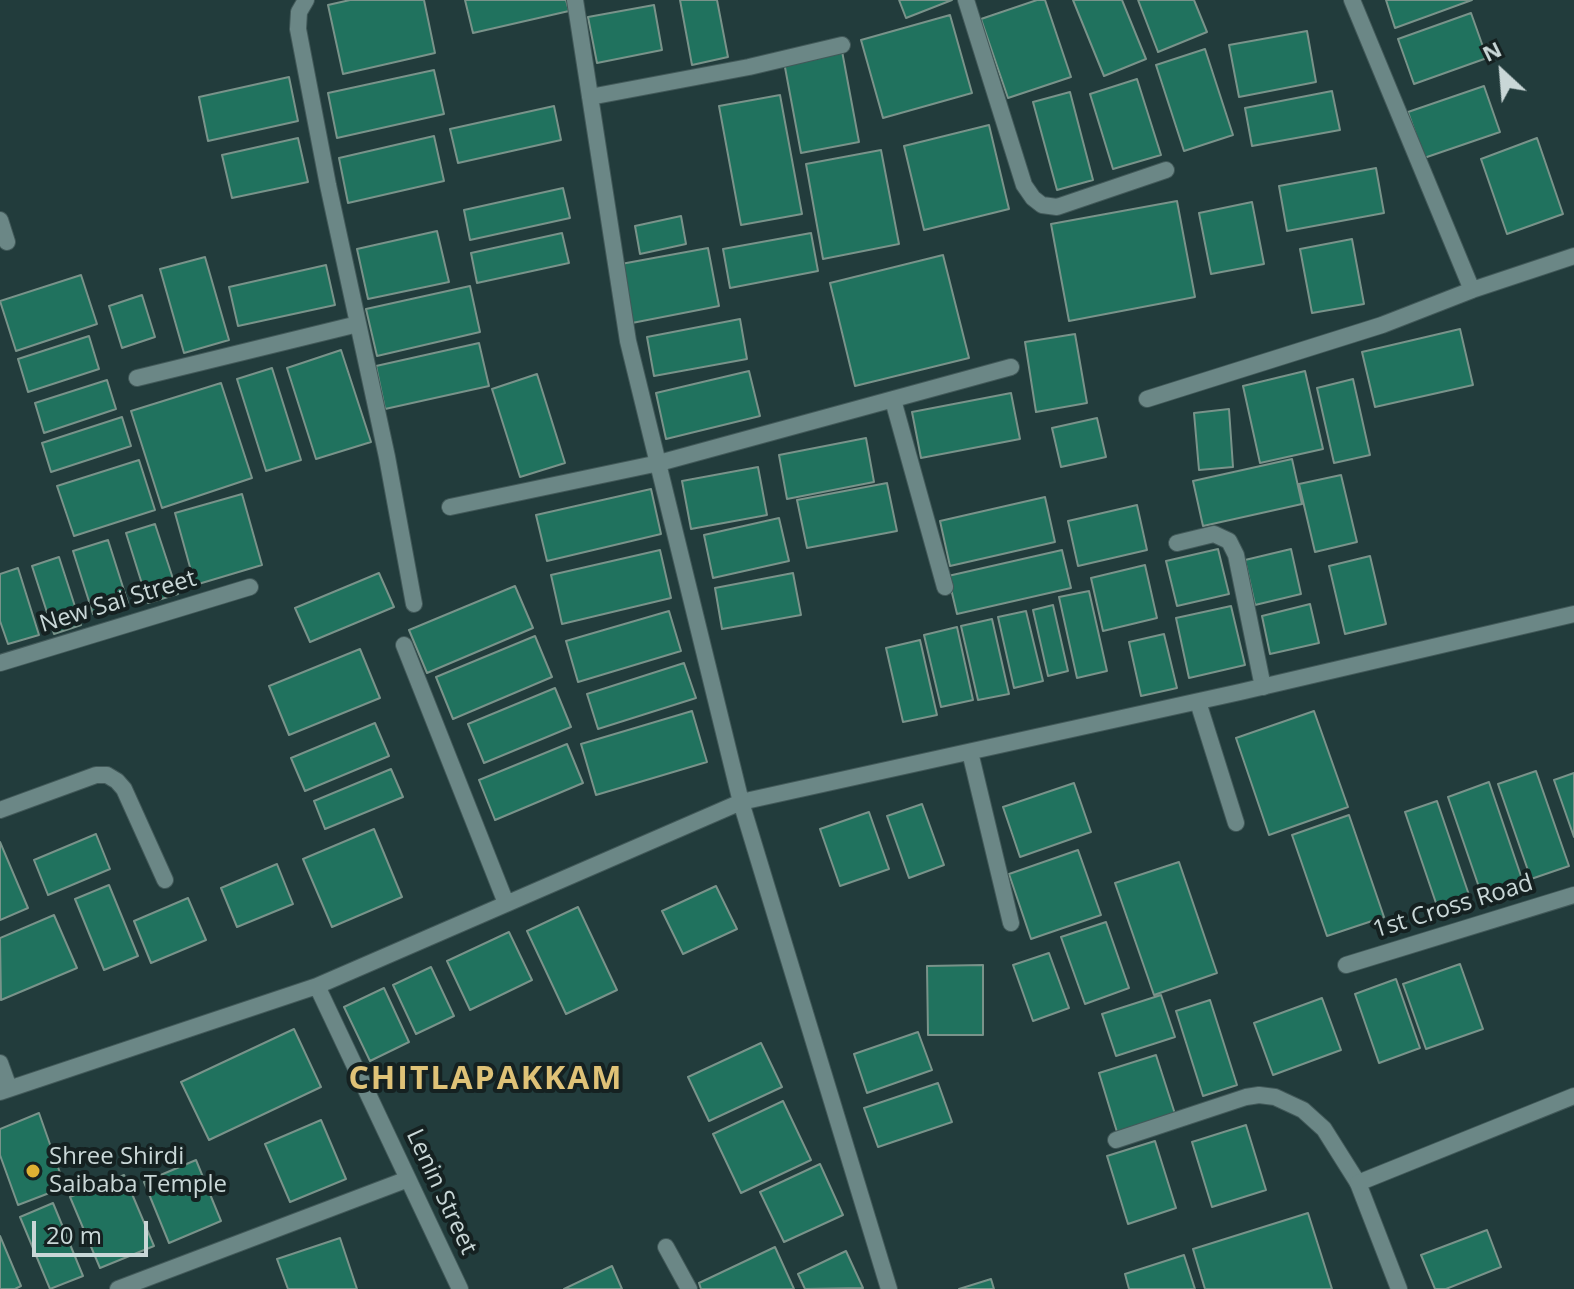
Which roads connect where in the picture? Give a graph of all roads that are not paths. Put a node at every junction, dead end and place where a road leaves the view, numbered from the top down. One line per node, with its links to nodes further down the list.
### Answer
1 (306, 0): 12 (street)
2 (575, 0): 6 (street)
3 (966, 0): 7 (street)
4 (1352, 0): 11 (street)
5 (842, 45): 6 (street)
6 (590, 97): 17 (street)
7 (1166, 170)
8 (0, 220): 9 (street)
9 (7, 242)
10 (1574, 256): 11 (street)
11 (1472, 290): 15 (street)
12 (358, 324): 14 (street); 22 (street)
13 (1011, 367): 16 (street)
14 (137, 378)
15 (1147, 399)
16 (893, 400): 17 (street); 21 (street)
17 (659, 463): 18 (street); 29 (street)
18 (450, 507)
19 (1177, 543): 26 (street)
20 (250, 587): 25 (street, New Sai Street)
21 (945, 587)
22 (414, 604)
23 (1574, 614): 26 (street)
24 (404, 645): 34 (street)
25 (0, 663)
26 (1263, 687): 27 (street)
27 (1198, 702): 28 (street); 31 (street)
28 (970, 752): 29 (street); 35 (street)
29 (741, 802): 34 (street); 48 (street)
30 (0, 810): 32 (street)
31 (1236, 823)
32 (165, 880)
33 (1574, 895): 36 (street, 1st Cross Road)
34 (506, 903): 37 (street)
35 (1011, 923)
36 (1346, 965)
37 (317, 986): 39 (street); 42 (street, Lenin Street)
38 (0, 1063): 39 (street)
39 (4, 1090)
40 (1574, 1096): 43 (street)
41 (1116, 1140): 43 (street)
42 (408, 1179): 45 (street); 46 (street, Lenin Street)
43 (1358, 1183): 49 (street)
44 (666, 1247): 47 (street)
45 (118, 1289)
46 (460, 1289)
47 (689, 1289)
48 (889, 1289)
49 (1399, 1289)

